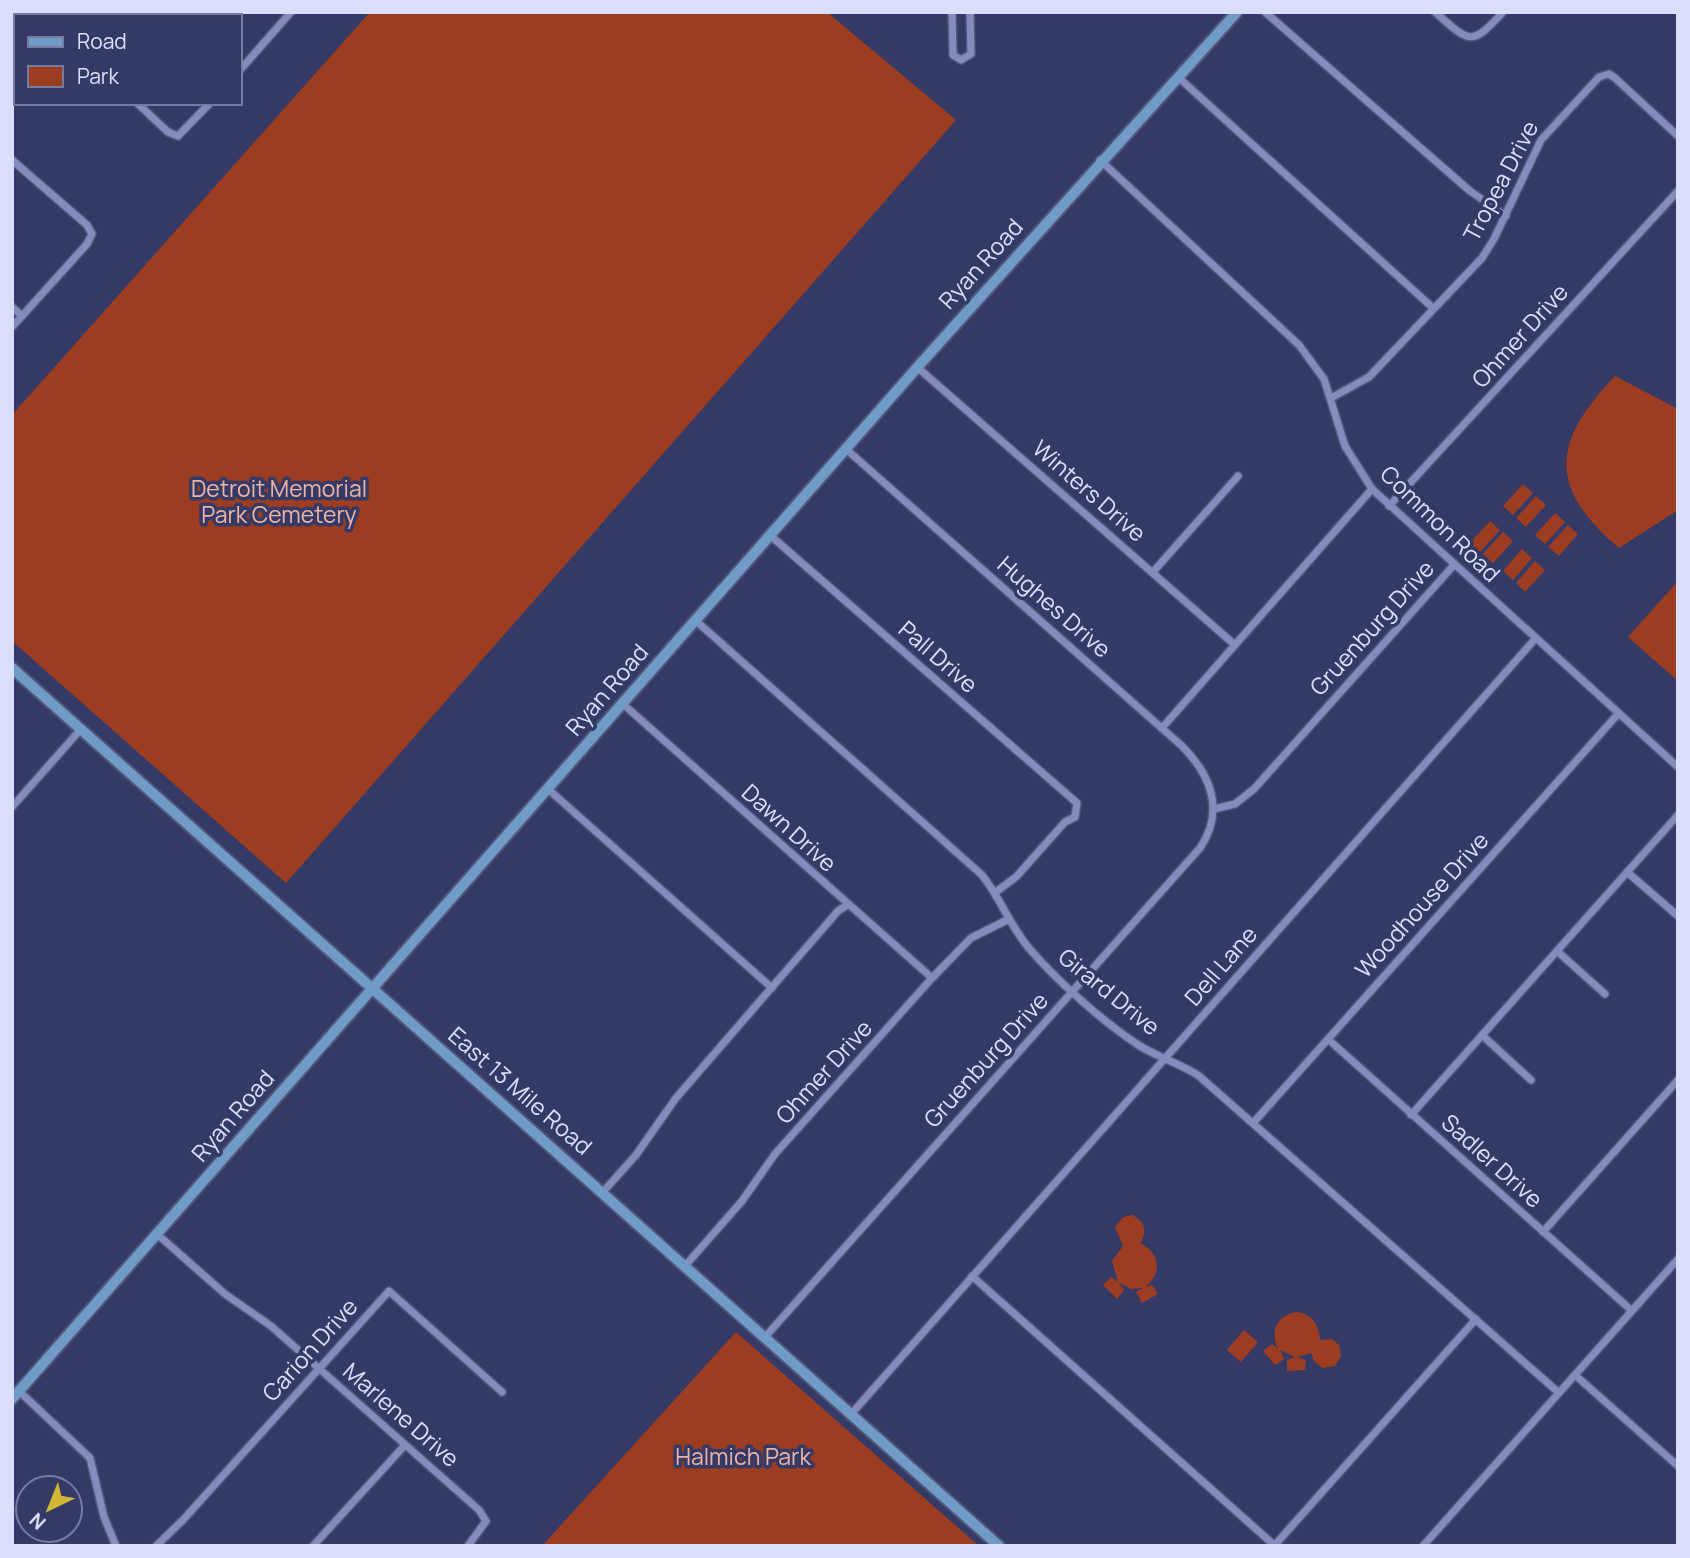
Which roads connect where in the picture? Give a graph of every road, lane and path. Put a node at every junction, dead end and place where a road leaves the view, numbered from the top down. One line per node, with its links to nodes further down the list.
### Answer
1 (291, 12): 8 (street)
2 (952, 12): 3 (street)
3 (970, 12)
4 (1237, 12): 9 (main road, Ryan Road)
5 (1265, 12): 16 (street)
6 (1435, 12): 7 (street)
7 (1503, 12)
8 (242, 68)
9 (1178, 76): 14 (main road, Ryan Road); 18 (street)
10 (139, 105): 11 (street)
11 (208, 105)
12 (1678, 136): 16 (street, Tropea Drive)
13 (12, 160): 19 (street)
14 (1100, 160): 21 (main road, Ryan Road); 22 (street, Common Road)
15 (1678, 191): 26 (street, Ohmer Drive)
16 (1506, 216): 18 (street, Tropea Drive)
17 (12, 307): 19 (street)
18 (1433, 308): 22 (street, Tropea Drive)
19 (22, 316): 20 (street)
20 (12, 327)
21 (918, 367): 23 (main road, Ryan Road); 29 (street, Winters Drive)
22 (1331, 398): 25 (street, Common Road)
23 (846, 449): 27 (main road, Ryan Road); 36 (street, Hughes Drive)
24 (1238, 476): 29 (street)
25 (1372, 489): 26 (street, Common Road); 32 (street)
26 (1389, 506): 28 (street, Common Road)
27 (771, 536): 30 (main road, Ryan Road); 44 (street, Pall Drive)
28 (1454, 566): 31 (street, Common Road); 41 (street, Gruenburg Drive)
29 (1153, 572): 32 (street, Winters Drive)
30 (695, 620): 34 (main road, Ryan Road); 44 (street, Girard Drive)
31 (1535, 639): 35 (street, Common Road); 56 (street, Dell Lane)
32 (1235, 645): 36 (street)
33 (12, 668): 37 (main road, East 13 Mile Road)
34 (623, 704): 39 (main road, Ryan Road); 45 (street, Dawn Drive)
35 (1618, 714): 38 (street, Common Road); 55 (street, Woodhouse Drive)
36 (1162, 728): 41 (street, Hughes Drive)
37 (81, 729): 40 (street); 50 (main road, East 13 Mile Road)
38 (1678, 767)
39 (548, 789): 50 (main road, Ryan Road); 51 (street)
40 (12, 807)
41 (1214, 809): 52 (street, Gruenburg Drive)
42 (1678, 815): 43 (street)
43 (1628, 872): 46 (street); 48 (street)
44 (996, 892): 47 (street, Girard Drive)
45 (847, 905): 49 (street, Dawn Drive); 51 (street)
46 (1678, 916)
47 (1007, 920): 49 (street, Ohmer Drive); 52 (street, Girard Drive)
48 (1557, 951): 53 (street); 54 (street)
49 (932, 978): 65 (street, Ohmer Drive)
50 (373, 988): 61 (main road, East 13 Mile Road); 63 (main road, Ryan Road)
51 (772, 988): 61 (street)
52 (1073, 991): 56 (street, Girard Drive); 69 (street, Gruenburg Drive)
53 (1605, 994)
54 (1482, 1035): 57 (street); 59 (street)
55 (1329, 1040): 59 (street, Sadler Drive); 60 (street, Woodhouse Drive)
56 (1166, 1059): 60 (street, Girard Drive); 66 (street, Dell Lane)
57 (1531, 1080)
58 (1678, 1080): 62 (street)
59 (1411, 1115): 62 (street, Sadler Drive)
60 (1254, 1122): 68 (street, Girard Drive)
61 (603, 1192): 65 (main road, East 13 Mile Road)
62 (1543, 1232): 67 (street, Sadler Drive)
63 (157, 1234): 70 (street, Marlene Drive); 74 (main road, Ryan Road)
64 (1678, 1259): 67 (street)
65 (685, 1266): 69 (main road, East 13 Mile Road)
66 (972, 1276): 75 (street, Dell Lane); 78 (street)
67 (1631, 1310): 71 (street)
68 (1476, 1319): 73 (street, Girard Drive); 78 (street)
69 (766, 1336): 75 (main road, East 13 Mile Road)
70 (320, 1369): 72 (street, Carion Drive); 76 (street, Marlene Drive); 80 (street, Carion Drive)
71 (1575, 1375): 73 (street); 77 (street)
72 (502, 1392)
73 (1558, 1392): 84 (street)
74 (16, 1395): 79 (street)
75 (853, 1412): 83 (main road, East 13 Mile Road)
76 (405, 1445): 81 (street); 82 (street, Marlene Drive)
77 (1678, 1466)
78 (1274, 1545)
79 (116, 1546)
80 (156, 1546)
81 (313, 1546)
82 (468, 1546)
83 (999, 1546)
84 (1423, 1546)

